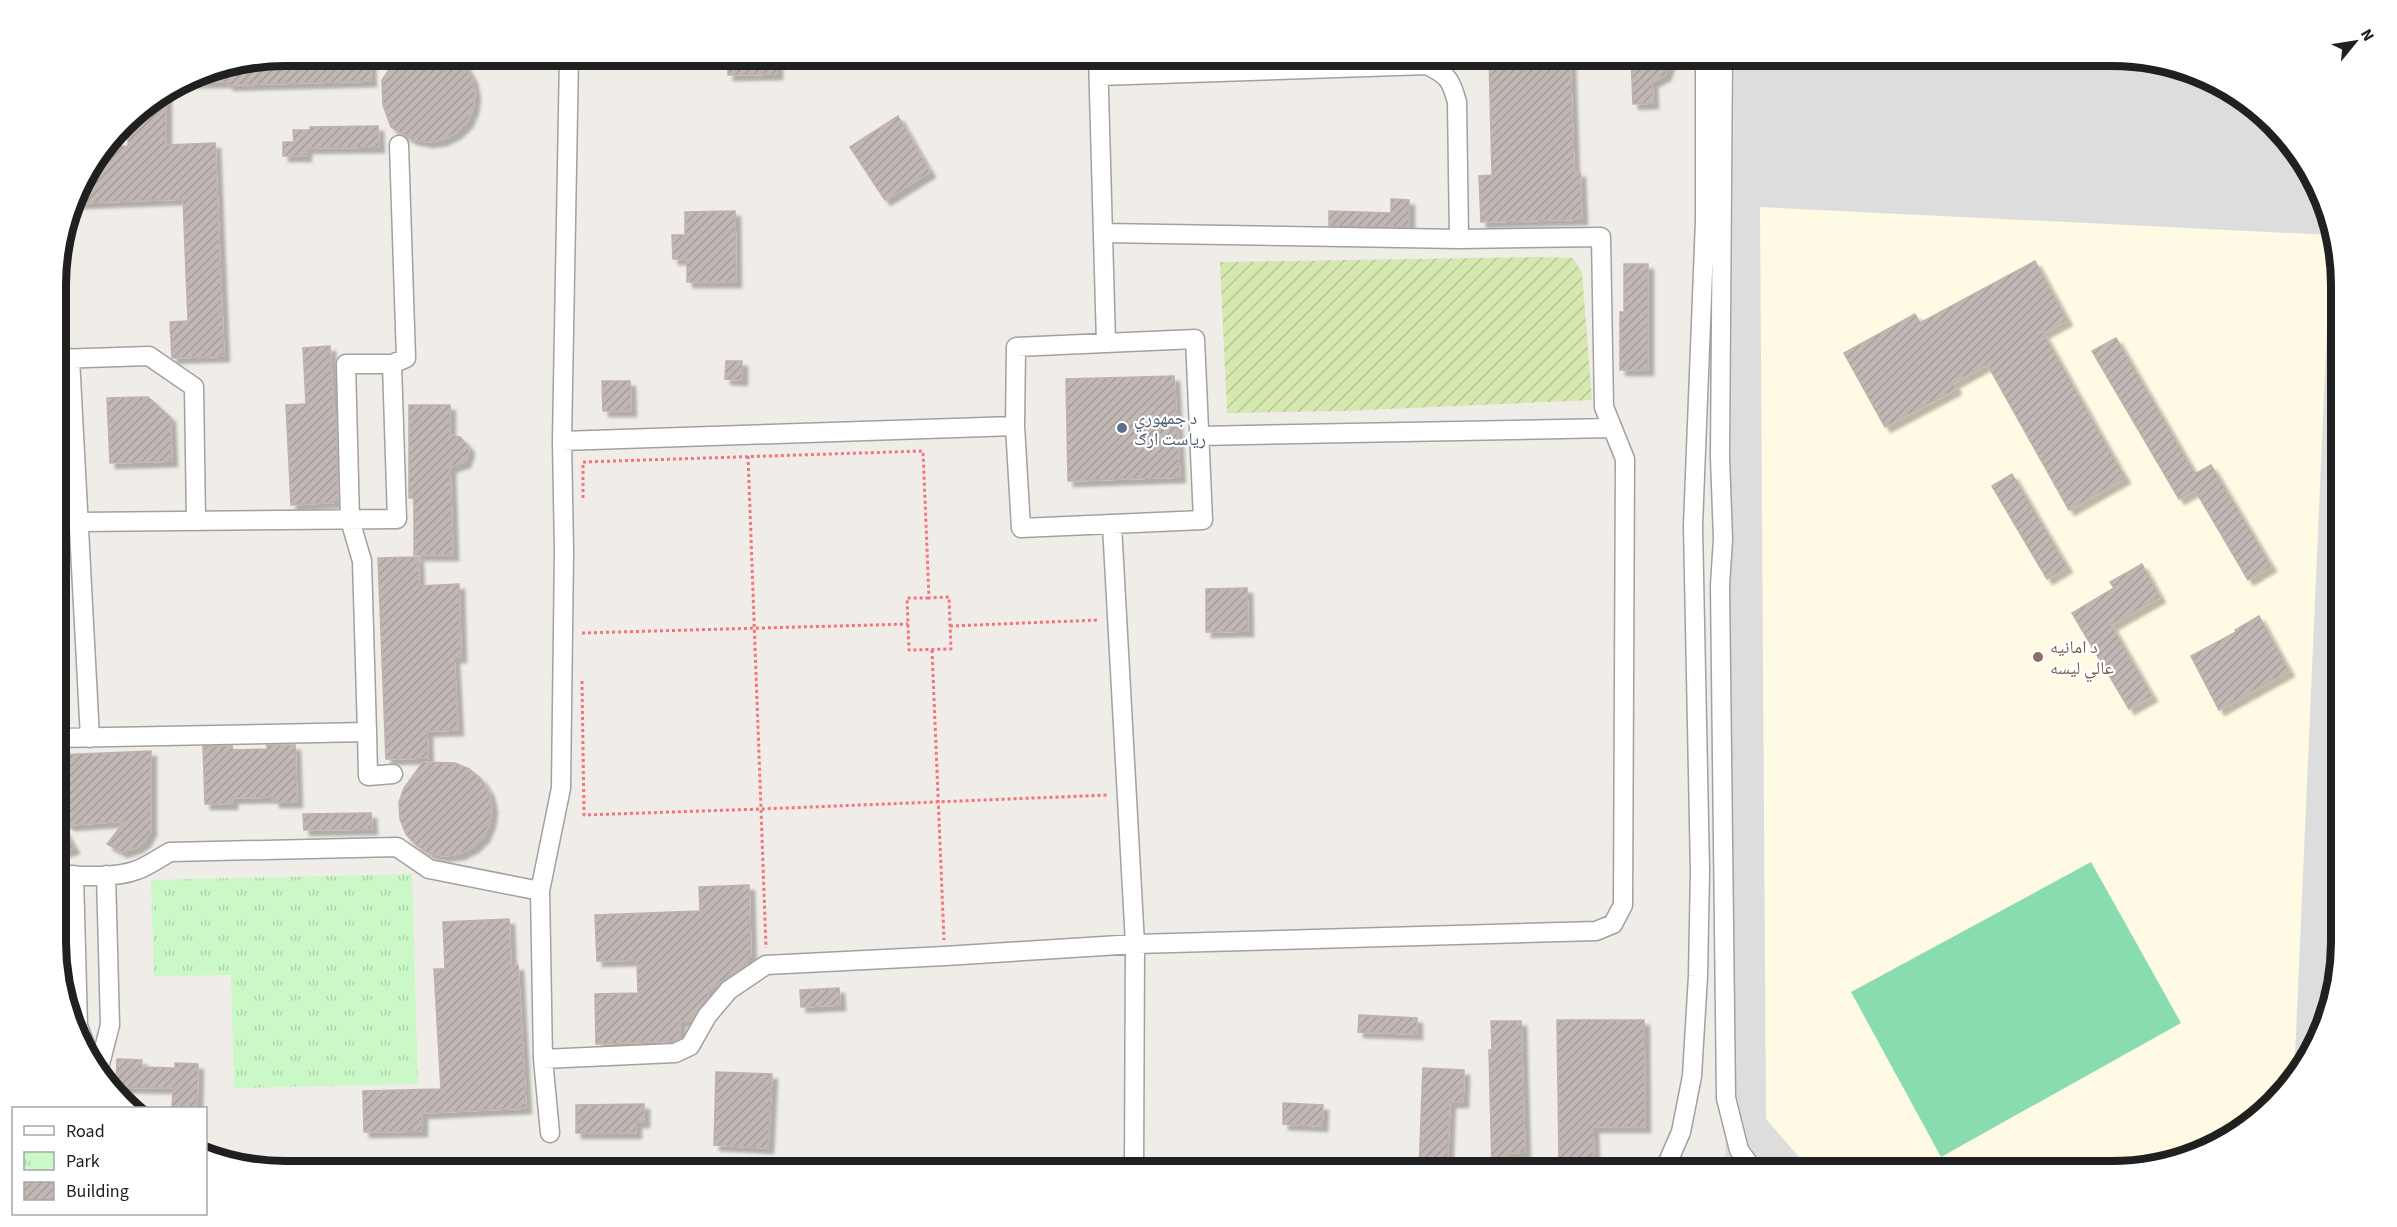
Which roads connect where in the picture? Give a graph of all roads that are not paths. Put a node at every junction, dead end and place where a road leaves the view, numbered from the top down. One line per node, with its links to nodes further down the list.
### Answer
1 (569, 66): 20 (street)
2 (1098, 66): 7 (street)
3 (1397, 66): 7 (street)
4 (1429, 66): 10 (street)
5 (1705, 66): 11 (street)
6 (1723, 66): 12 (street)
7 (1099, 76): 9 (street)
8 (399, 146): 15 (street)
9 (1103, 232): 10 (street); 13 (street)
10 (1459, 239): 18 (street)
11 (1701, 337): 12 (street); 38 (street)
12 (1721, 339): 39 (street)
13 (1106, 343): 17 (street); 19 (street)
14 (66, 358): 22 (street)
15 (392, 364): 21 (street); 21 (street)
16 (66, 389): 23 (street)
17 (1015, 426): 20 (street); 24 (street)
18 (1611, 428): 19 (street); 32 (street)
19 (1199, 436): 24 (street)
20 (562, 441): 31 (street)
21 (350, 520): 22 (street); 25 (street)
22 (196, 521): 23 (street)
23 (79, 522): 27 (street)
24 (1112, 525): 32 (street)
25 (367, 732): 27 (street); 28 (street)
26 (66, 738): 27 (street)
27 (90, 738)
28 (393, 774)
29 (66, 874): 30 (street); 33 (street)
30 (106, 875): 31 (street); 35 (street)
31 (540, 891): 34 (street)
32 (1135, 944): 34 (street); 37 (street)
33 (77, 1008)
34 (543, 1059): 36 (street)
35 (101, 1061)
36 (550, 1132)
37 (1134, 1161)
38 (1668, 1161)
39 (1747, 1161)

